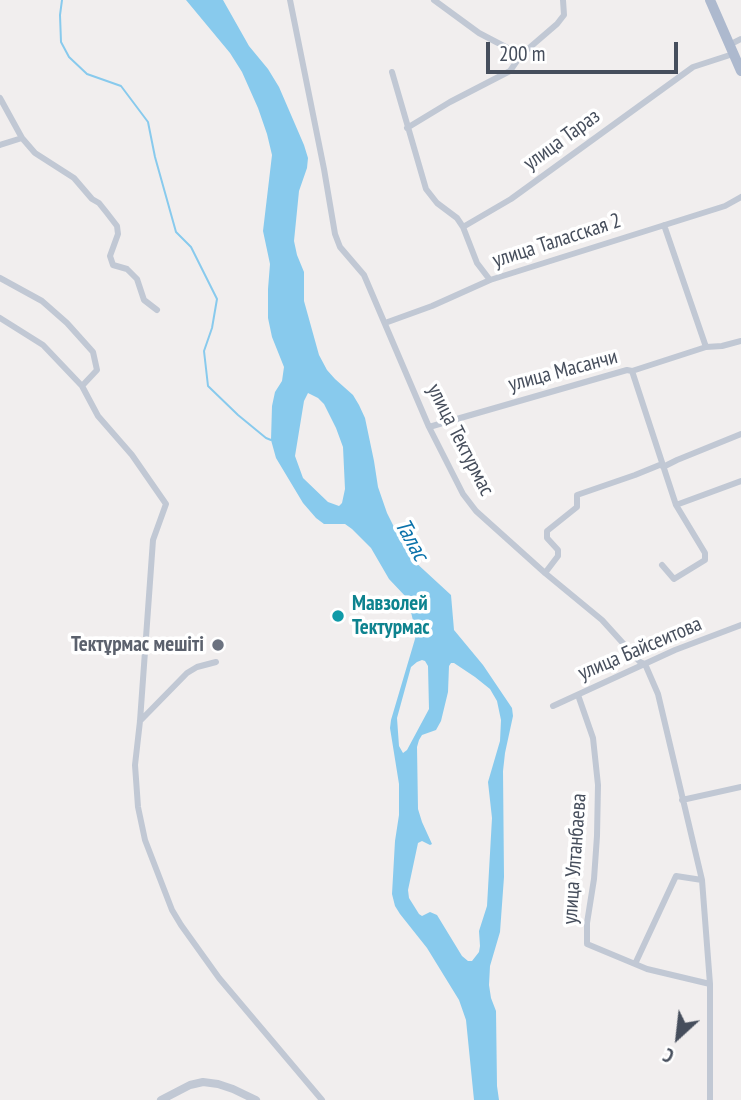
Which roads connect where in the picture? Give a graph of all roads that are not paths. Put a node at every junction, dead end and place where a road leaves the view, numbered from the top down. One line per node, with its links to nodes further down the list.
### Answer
1 (290, 0): 21 (street, улица Тектурмас)
2 (434, 0): 7 (street)
3 (563, 0): 7 (street)
4 (710, 0): 6 (main road)
5 (741, 39): 6 (street, улица Тараз)
6 (731, 49): 8 (main road); 16 (street, улица Тараз)
7 (521, 55): 11 (street)
8 (741, 71)
9 (392, 72): 11 (street)
10 (0, 98): 12 (street)
11 (407, 128): 16 (street)
12 (22, 138): 13 (street); 19 (street)
13 (0, 145)
14 (741, 197): 15 (street, улица Таласская 2)
15 (664, 225): 18 (street, улица Таласская 2); 23 (street)
16 (463, 227): 18 (street)
17 (0, 278): 25 (street)
18 (490, 280): 21 (street, улица Таласская 2)
19 (157, 310)
20 (0, 318): 25 (street)
21 (385, 323): 26 (street, улица Тектурмас)
22 (741, 341): 23 (street, улица Масанчи)
23 (706, 347): 24 (street, улица Масанчи)
24 (632, 371): 26 (street, улица Масанчи); 28 (street)
25 (82, 386): 38 (street)
26 (429, 427): 32 (street, улица Тектурмас)
27 (741, 434): 28 (street)
28 (662, 465): 30 (street); 32 (street)
29 (741, 481): 30 (street)
30 (676, 505): 31 (street)
31 (662, 565)
32 (545, 573): 35 (street, улица Тектурмас)
33 (741, 625): 35 (street, улица Байсеитова)
34 (216, 662): 38 (street)
35 (645, 664): 36 (street, улица Байсеитова); 40 (street, улица Тектурмас)
36 (578, 695): 37 (street, улица Байсеитова); 42 (street, улица Ултанбаева)
37 (553, 706)
38 (140, 721): 46 (street)
39 (741, 787): 40 (street)
40 (682, 800): 41 (street, улица Тектурмас)
41 (702, 880): 42 (street); 43 (street, улица Тектурмас)
42 (635, 964): 43 (street)
43 (710, 984): 47 (street, улица Тектурмас)
44 (161, 1100): 45 (street)
45 (256, 1100)
46 (322, 1100)
47 (710, 1100)

